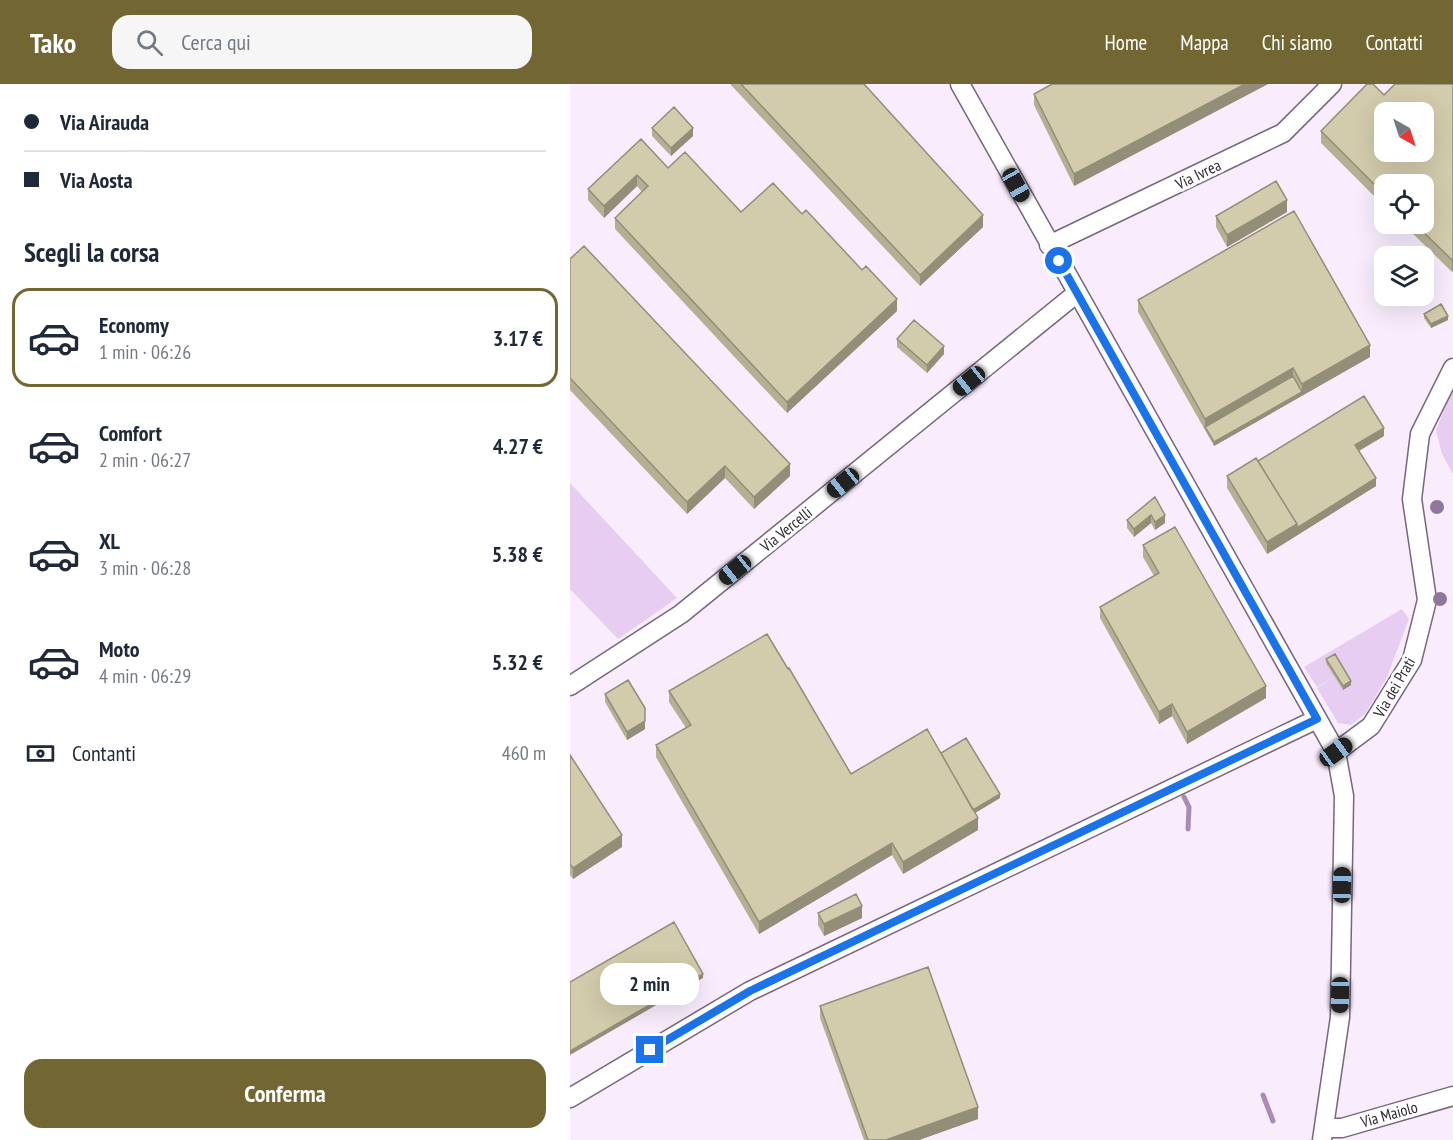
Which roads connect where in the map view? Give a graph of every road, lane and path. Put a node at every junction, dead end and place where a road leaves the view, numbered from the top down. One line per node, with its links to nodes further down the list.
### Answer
1 (960, 84): 3 (street)
2 (1332, 84): 3 (street, Via Ivrea)
3 (1049, 245): 4 (street)
4 (1077, 293): 6 (street, Via Vercelli); 7 (street)
5 (1453, 368): 8 (street, Via dei Prati)
6 (570, 686)
7 (1317, 719): 8 (street); 10 (street)
8 (1336, 752): 11 (street)
9 (1453, 1096): 11 (street, Via Maiolo)
10 (570, 1098)
11 (1323, 1134)

